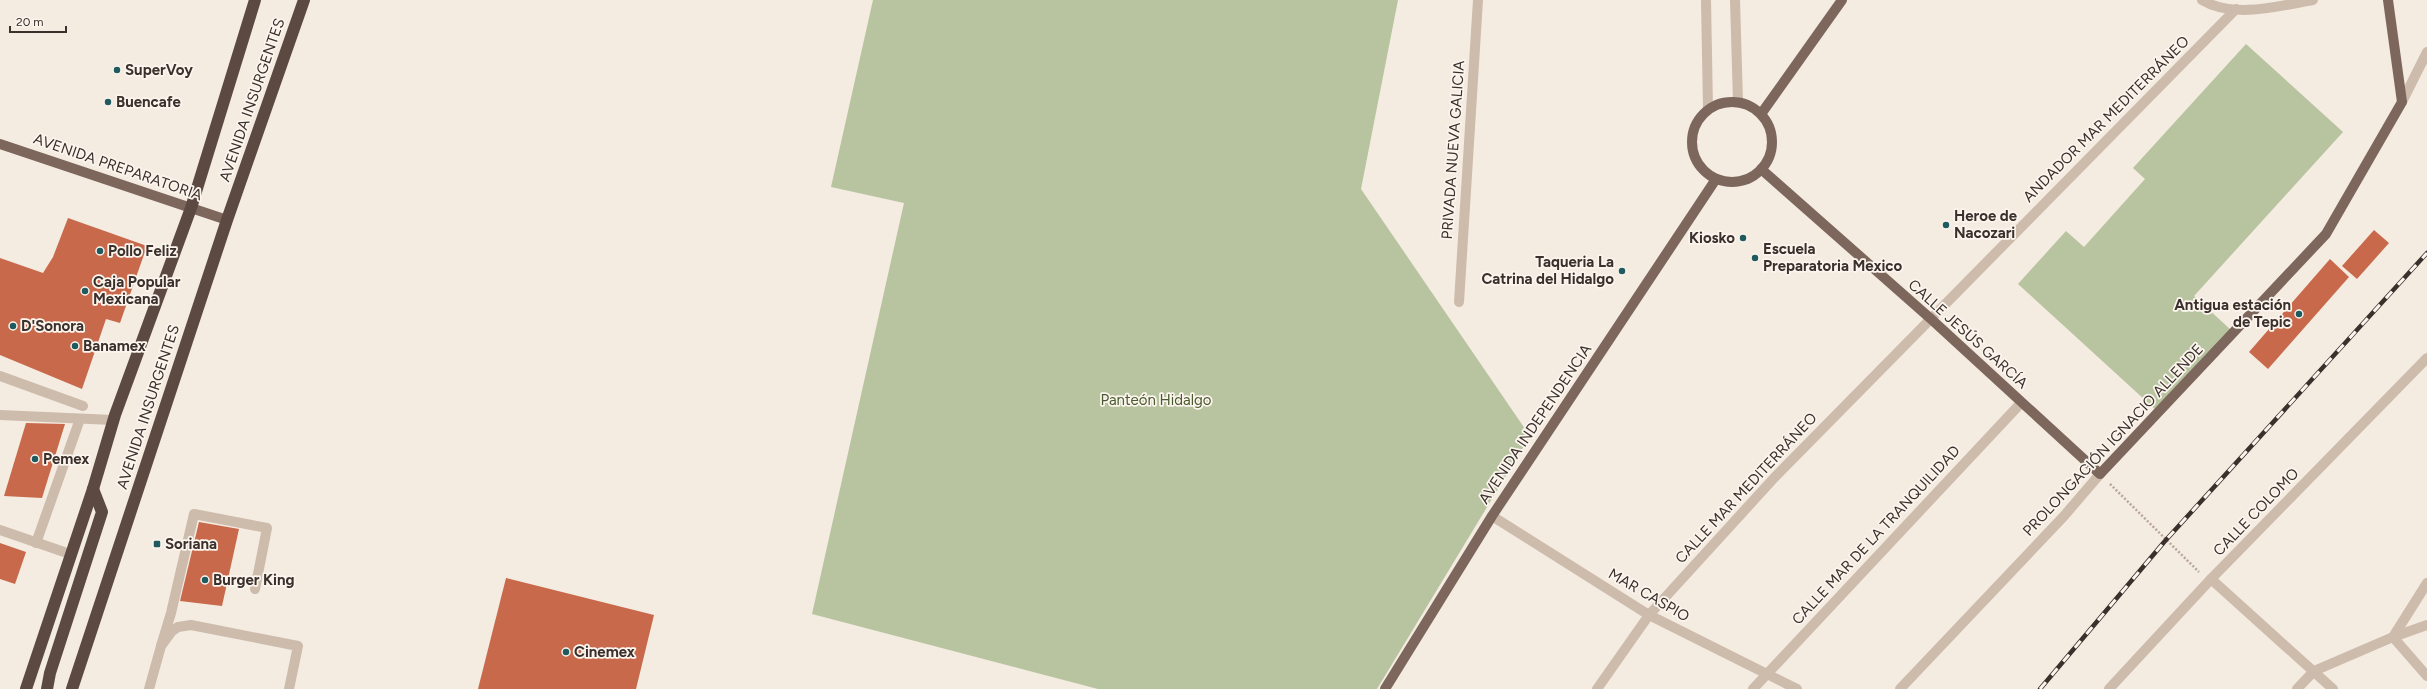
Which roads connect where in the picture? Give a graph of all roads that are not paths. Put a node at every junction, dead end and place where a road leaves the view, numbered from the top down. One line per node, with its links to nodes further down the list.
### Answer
1 (256, 0): 19 (highway, AVENIDA INSURGENTES)
2 (304, 0): 20 (highway, AVENIDA INSURGENTES)
3 (1478, 0): 21 (street, PRIVADA NUEVA GALICIA)
4 (1706, 0): 14 (street)
5 (1735, 0): 12 (street)
6 (1842, 0): 15 (main road)
7 (2202, 0): 10 (street)
8 (2312, 0): 10 (street)
9 (2388, 0): 13 (main road)
10 (2236, 9): 22 (street, ANDADOR MAR MEDITERRÁNEO)
11 (2427, 52): 13 (street)
12 (1738, 102): 14 (main road); 15 (main road)
13 (2402, 102): 30 (main road, PROLONGACIÓN IGNACIO ALLENDE)
14 (1708, 109): 18 (main road)
15 (1761, 114): 17 (main road)
16 (0, 144): 19 (main road, AVENIDA PREPARATORIA)
17 (1761, 169): 18 (main road); 22 (main road, CALLE JESÚS GARCÍA)
18 (1716, 179): 32 (main road, AVENIDA INDEPENDENCIA)
19 (191, 208): 20 (main road, AVENIDA PREPARATORIA); 29 (highway, AVENIDA INSURGENTES)
20 (227, 220): 48 (highway, AVENIDA INSURGENTES)
21 (1459, 302)
22 (1931, 319): 25 (main road, CALLE JESÚS GARCÍA); 39 (street, CALLE MAR MEDITERRÁNEO)
23 (2427, 358): 36 (street, CALLE COLOMO)
24 (0, 376): 26 (street)
25 (2021, 403): 30 (main road, CALLE JESÚS GARCÍA); 44 (street, CALLE MAR DE LA TRANQUILIDAD)
26 (83, 406)
27 (0, 415): 28 (street)
28 (80, 419): 29 (street); 34 (street)
29 (113, 420): 31 (highway, AVENIDA INSURGENTES)
30 (2100, 474): 55 (street, PROLONGACIÓN IGNACIO ALLENDE)
31 (92, 489): 35 (highway, AVENIDA INSURGENTES); 47 (highway)
32 (1492, 516): 39 (street, MAR CASPIO); 51 (main road, AVENIDA INDEPENDENCIA)
33 (0, 530): 34 (street)
34 (36, 543): 35 (street)
35 (70, 554): 46 (highway, AVENIDA INSURGENTES)
36 (2212, 579): 43 (street); 56 (street, CALLE COLOMO)
37 (2427, 583): 41 (street)
38 (255, 589): 42 (street)
39 (1649, 615): 44 (street, MAR CASPIO); 52 (street, CALLE MAR MEDITERRÁNEO)
40 (2427, 625): 41 (street)
41 (2393, 637): 43 (street); 45 (street)
42 (161, 646): 49 (street); 50 (street)
43 (2314, 671): 57 (street); 58 (street)
44 (1766, 674): 53 (street, CALLE MAR DE LA TRANQUILIDAD); 54 (street, MAR CASPIO)
45 (2427, 676)
46 (26, 689)
47 (47, 689)
48 (72, 689)
49 (150, 689)
50 (289, 689)
51 (1385, 689)
52 (1597, 689)
53 (1753, 689)
54 (1797, 689)
55 (1900, 689)
56 (2109, 689)
57 (2297, 689)
58 (2333, 689)

